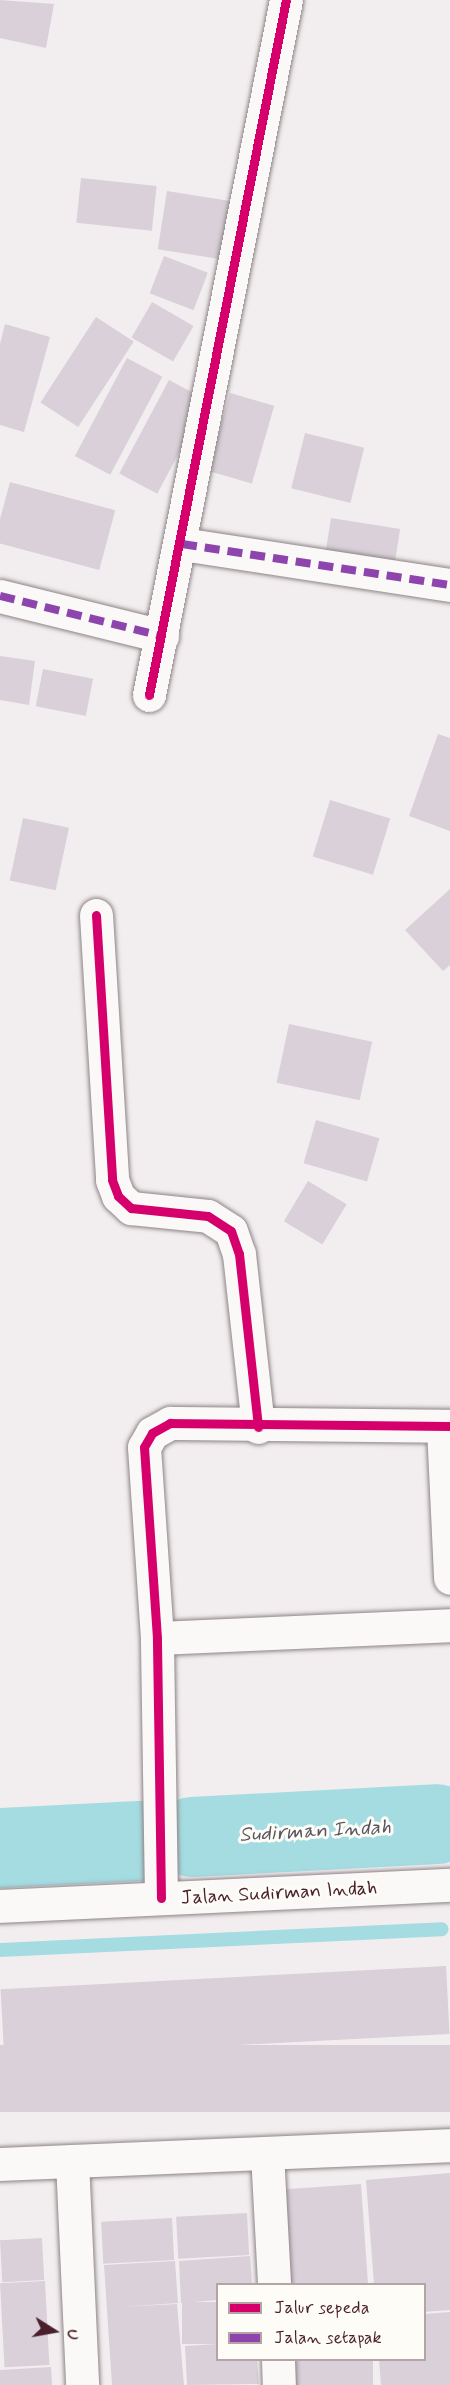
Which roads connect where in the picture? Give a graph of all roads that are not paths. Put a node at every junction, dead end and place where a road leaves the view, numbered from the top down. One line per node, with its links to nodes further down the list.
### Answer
1 (286, 0): 2 (street)
2 (182, 544): 3 (street); 5 (street)
3 (450, 585)
4 (0, 596): 5 (street)
5 (162, 636): 6 (street)
6 (149, 695)
7 (96, 915): 9 (street)
8 (447, 1426): 9 (street); 10 (street)
9 (258, 1427): 12 (street)
10 (450, 1578)
11 (450, 1625): 12 (street)
12 (158, 1638): 14 (street)
13 (450, 1885): 14 (street, Jalan Sudirman Indah)
14 (161, 1898): 15 (street, Jalan Sudirman Indah)
15 (0, 1906)
16 (450, 2145): 17 (street)
17 (267, 2153): 18 (street); 20 (street)
18 (72, 2161): 19 (street); 22 (street)
19 (0, 2164)
20 (274, 2283)
21 (278, 2361): 23 (street)
22 (82, 2385)
23 (279, 2385)

